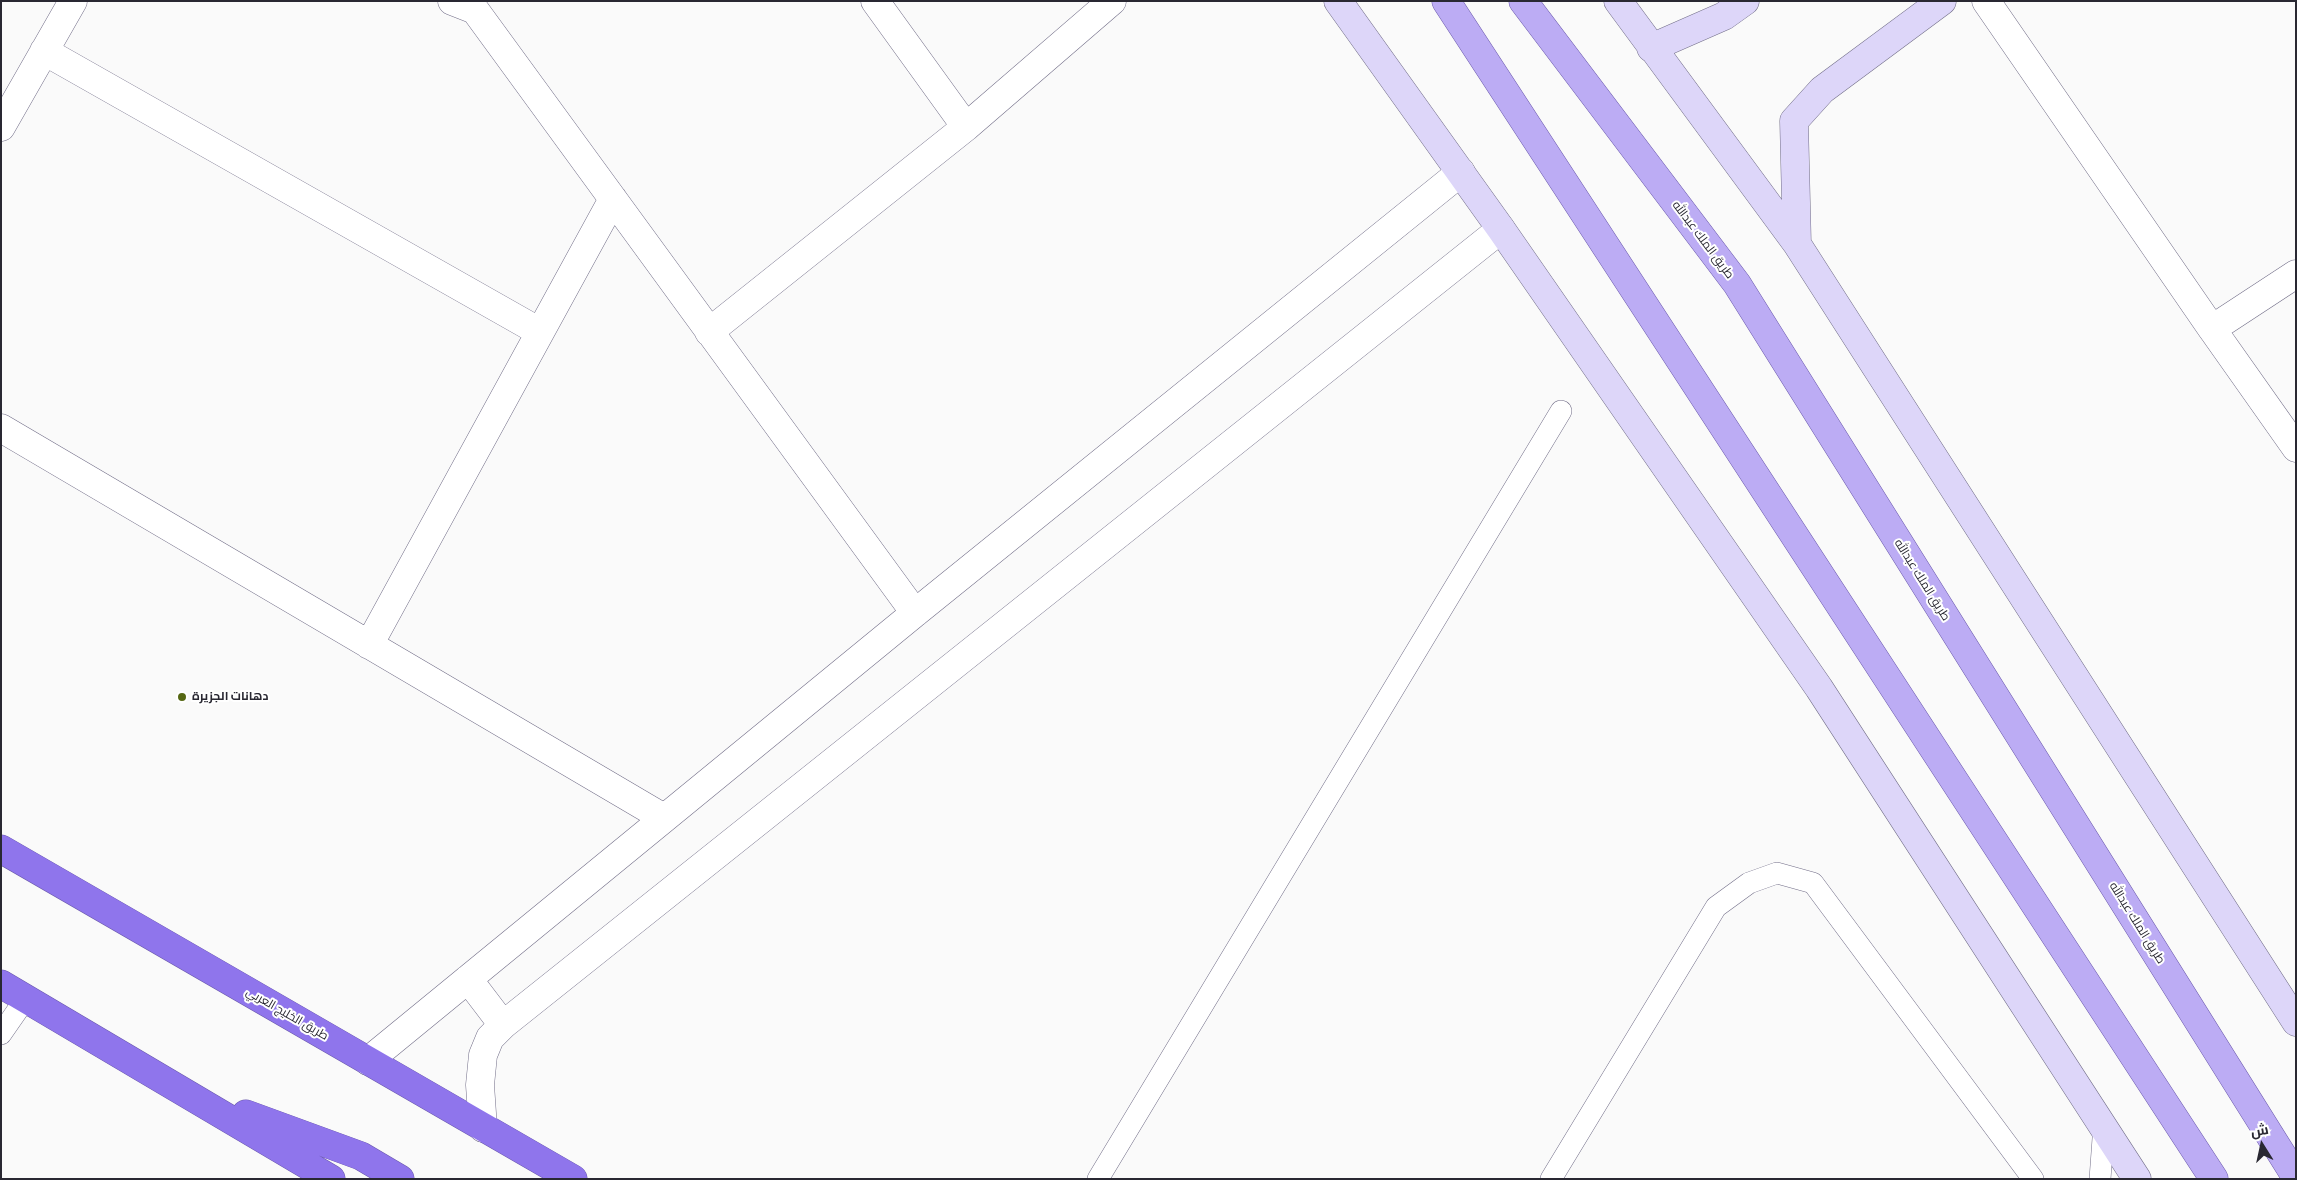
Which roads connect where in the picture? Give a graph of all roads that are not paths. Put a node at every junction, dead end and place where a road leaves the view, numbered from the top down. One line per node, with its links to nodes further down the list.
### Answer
1 (73, 1): 13 (street)
2 (452, 1): 17 (street)
3 (875, 1): 15 (street)
4 (1112, 1): 15 (street)
5 (1338, 1): 16 (main road)
6 (1446, 1): 52 (main road)
7 (1523, 1): 42 (main road, طريق الملك عبدالله)
8 (1618, 1): 12 (main road)
9 (1745, 1): 12 (main road)
10 (1942, 1): 19 (main road)
11 (1986, 1): 21 (street)
12 (1651, 48): 19 (main road)
13 (44, 51): 14 (street); 22 (street)
14 (1, 127)
15 (966, 127): 23 (street)
16 (1461, 172): 18 (main road); 27 (street)
17 (613, 199): 22 (street); 23 (street)
18 (1501, 230): 35 (street); 39 (main road)
19 (1797, 244): 34 (main road)
20 (2296, 274): 21 (street)
21 (2212, 329): 26 (street)
22 (540, 332): 28 (street)
23 (709, 332): 27 (street)
24 (1561, 411): 47 (lane)
25 (1, 428): 28 (street)
26 (2296, 448)
27 (915, 613): 29 (street)
28 (369, 645): 29 (street)
29 (664, 818): 31 (street)
30 (1, 850): 37 (highway, طريق الخليج العربي)
31 (468, 978): 35 (street); 37 (street)
32 (1, 984): 33 (highway)
33 (26, 998): 36 (lane); 38 (highway)
34 (2296, 1022)
35 (503, 1025): 40 (street)
36 (1, 1034)
37 (368, 1061): 40 (highway, طريق الخليج العربي)
38 (181, 1090): 43 (highway); 44 (highway)
39 (2104, 1125): 50 (lane); 51 (main road)
40 (483, 1128): 41 (highway, طريق الخليج العربي)
41 (540, 1160): 45 (highway); 46 (highway, طريق الخليج العربي)
42 (2296, 1176)
43 (331, 1179)
44 (400, 1179)
45 (561, 1179)
46 (573, 1179)
47 (1098, 1179)
48 (1551, 1179): 49 (lane)
49 (2033, 1179)
50 (2100, 1179)
51 (2137, 1179)
52 (2214, 1179)

